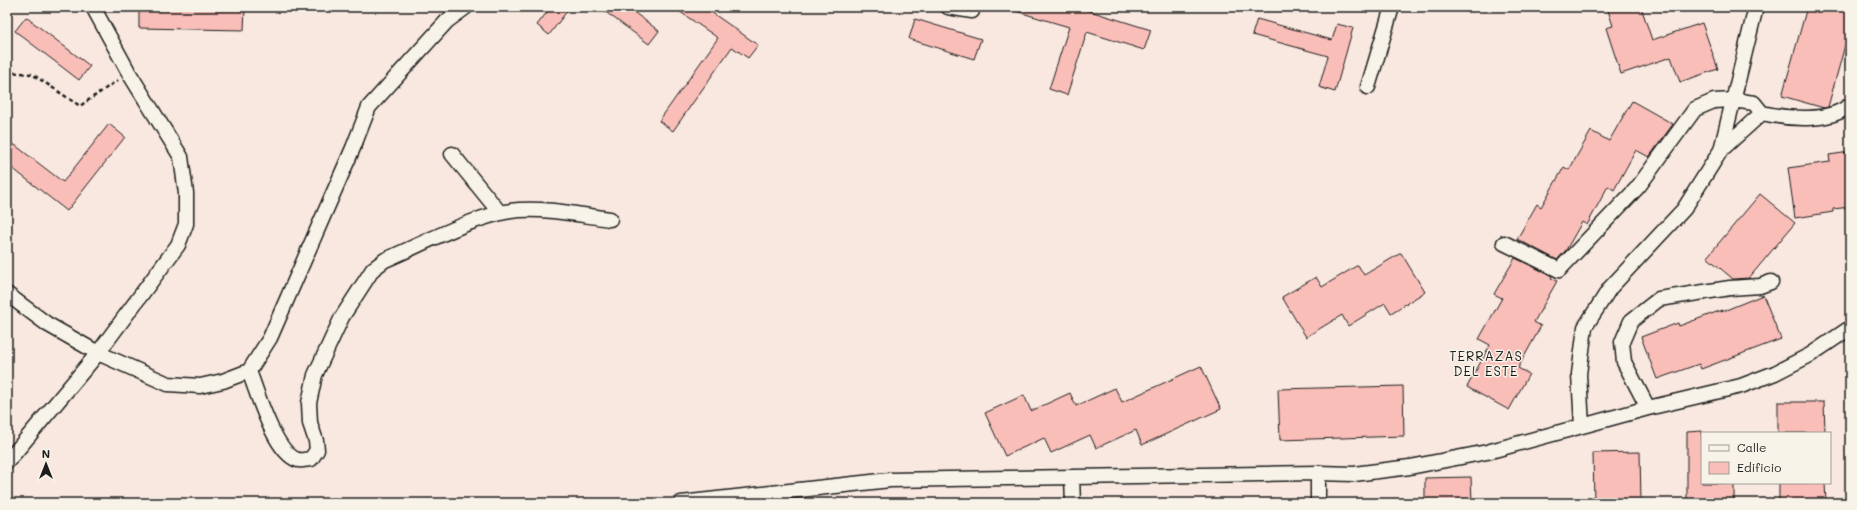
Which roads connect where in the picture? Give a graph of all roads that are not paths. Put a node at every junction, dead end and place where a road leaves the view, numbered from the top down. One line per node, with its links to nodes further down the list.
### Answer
1 (94, 7): 19 (street)
2 (466, 7): 20 (street)
3 (948, 7): 6 (street)
4 (1392, 7): 7 (street)
5 (1756, 7): 8 (street)
6 (972, 11)
7 (1368, 87)
8 (1733, 100): 10 (street); 11 (street); 15 (street)
9 (1850, 105): 10 (street)
10 (1762, 113): 11 (street)
11 (1721, 150): 22 (street)
12 (452, 154): 13 (street)
13 (500, 213): 14 (street); 20 (street)
14 (610, 219)
15 (1504, 243)
16 (1771, 282): 21 (street)
17 (7, 294): 19 (street)
18 (1850, 328): 21 (street)
19 (98, 353): 20 (street); 23 (street)
20 (249, 371)
21 (1648, 408): 22 (street)
22 (1582, 426): 24 (street)
23 (7, 462)
24 (1318, 473): 25 (street); 28 (street)
25 (1072, 478): 26 (street); 27 (street)
26 (681, 503)
27 (1073, 503)
28 (1318, 503)

